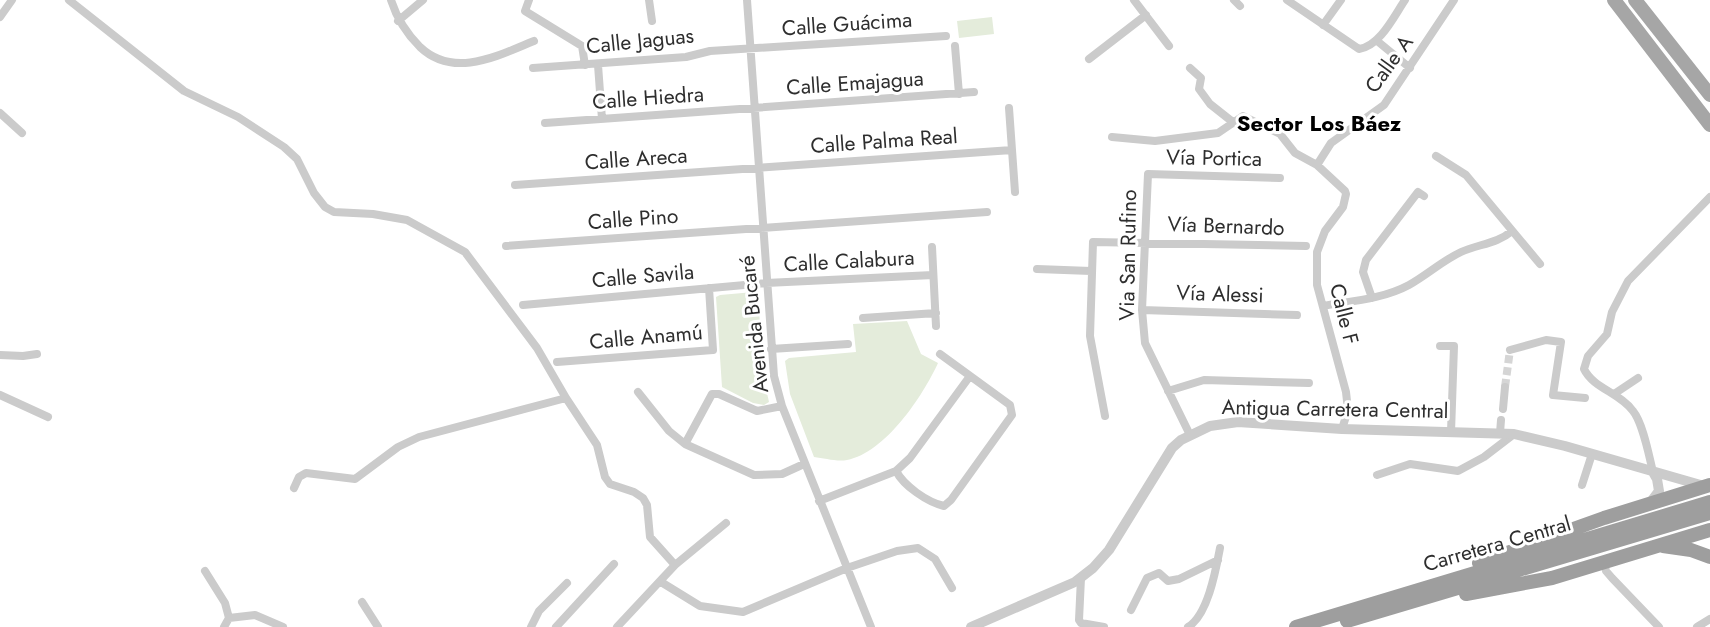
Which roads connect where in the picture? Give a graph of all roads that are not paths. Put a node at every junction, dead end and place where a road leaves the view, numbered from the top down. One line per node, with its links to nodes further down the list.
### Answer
1 (12, 0): 16 (street)
2 (69, 0): 91 (street)
3 (391, 0): 17 (street)
4 (423, 0): 17 (street)
5 (529, 0): 28 (street)
6 (649, 0): 18 (street)
7 (747, 0): 25 (street, Avenida Bucaré)
8 (1134, 0): 15 (street)
9 (1287, 0): 19 (street)
10 (1341, 0): 19 (street)
11 (1405, 0): 21 (street)
12 (1454, 0): 31 (street, Calle A)
13 (1614, 0): 41 (main road)
14 (1635, 0): 34 (main road)
15 (1146, 15): 24 (street); 26 (street)
16 (0, 17)
17 (398, 21): 22 (street)
18 (652, 21)
19 (1323, 25): 21 (street)
20 (946, 36): 25 (street, Calle Guácima)
21 (1376, 40): 31 (street)
22 (534, 41)
23 (955, 46): 33 (street)
24 (1169, 46)
25 (750, 48): 27 (street, Calle Jaguas); 35 (street, Avenida Bucaré)
26 (1089, 59)
27 (598, 64): 28 (street, Calle Jaguas); 38 (street)
28 (585, 65): 29 (street, Calle Jaguas)
29 (533, 68)
30 (1190, 68): 40 (street)
31 (1410, 68): 46 (street, Calle A)
32 (974, 92): 33 (street, Calle Emajagua)
33 (959, 94): 35 (street, Calle Emajagua)
34 (1710, 94)
35 (754, 108): 38 (street, Calle Hiedra); 47 (street, Avenida Bucaré)
36 (1009, 108): 44 (street)
37 (0, 113): 42 (street)
38 (602, 119): 39 (street, Calle Hiedra)
39 (545, 123)
40 (1233, 123): 43 (street, Calle F); 46 (street, Calle F)
41 (1710, 125)
42 (22, 133)
43 (1112, 137)
44 (1012, 150): 47 (street, Calle Palma Real); 51 (street)
45 (1436, 156): 56 (street)
46 (1317, 165): 69 (street, Calle F)
47 (759, 168): 50 (street, Calle Areca); 55 (street, Avenida Bucaré)
48 (1148, 174): 49 (street, Vía Portica); 57 (street, Via San Rufino)
49 (1280, 178)
50 (515, 185)
51 (1015, 192)
52 (1425, 196): 67 (street)
53 (1710, 197): 89 (street)
54 (987, 212): 55 (street, Calle Pino)
55 (763, 227): 58 (street, Calle Pino); 65 (street, Avenida Bucaré)
56 (1512, 231): 61 (street); 67 (street)
57 (1144, 242): 59 (street, Vía Bernardo); 63 (street, Vía Bernardo); 70 (street, Via San Rufino)
58 (506, 246)
59 (1306, 246)
60 (932, 247): 64 (street)
61 (1540, 264)
62 (1037, 269): 63 (street)
63 (1091, 271): 95 (street)
64 (933, 275): 65 (street, Calle Calabura); 71 (street)
65 (766, 282): 66 (street, Calle Savila); 77 (street, Avenida Bucaré)
66 (709, 288): 68 (street, Calle Savila); 82 (street, Calle Anamú)
67 (1372, 298): 69 (street)
68 (524, 305)
69 (1323, 306): 98 (street, Calle F)
70 (1143, 310): 72 (street, Vía Alessi); 87 (street, Via San Rufino)
71 (936, 313): 73 (street); 74 (street)
72 (1297, 315)
73 (863, 318)
74 (936, 326)
75 (848, 344): 77 (street)
76 (1440, 346): 99 (street)
77 (771, 349): 93 (street, Avenida Bucaré)
78 (1510, 350): 92 (street)
79 (37, 354): 81 (street)
80 (940, 354): 83 (street)
81 (0, 355)
82 (557, 362)
83 (970, 376): 106 (street); 106 (street)
84 (1638, 378): 89 (street)
85 (1309, 383): 87 (street)
86 (1505, 387): 94 (street)
87 (1168, 391): 102 (street, Via San Rufino)
88 (638, 392): 103 (street)
89 (1614, 394): 107 (street)
90 (0, 395): 96 (street)
91 (566, 398): 111 (street); 124 (street)
92 (1585, 398)
93 (782, 406): 103 (street); 105 (street, Avenida Bucaré)
94 (1503, 409)
95 (1105, 416)
96 (48, 417)
97 (1501, 420): 100 (street)
98 (1342, 429): 99 (street, Antigua Carretera Central); 102 (street, Antigua Carretera Central)
99 (1451, 432): 100 (street, Antigua Carretera Central)
100 (1500, 433): 101 (street, Antigua Carretera Central)
101 (1514, 434): 104 (street, Antigua Carretera Central); 108 (street)
102 (1190, 435): 127 (street, Antigua Carretera Central)
103 (685, 444): 105 (street)
104 (1592, 454): 107 (street, Antigua Carretera Central); 109 (street)
105 (804, 464): 112 (street, Avenida Bucaré)
106 (896, 471): 112 (street)
107 (1653, 472): 110 (street, Antigua Carretera Central); 114 (street)
108 (1377, 475)
109 (1582, 485)
110 (1707, 486): 114 (highway)
111 (294, 488)
112 (819, 501): 125 (street, Avenida Bucaré)
113 (1710, 502): 131 (highway, Carretera Central)
114 (1650, 503): 131 (highway)
115 (1710, 513): 131 (highway, Carretera Central)
116 (726, 523): 124 (street)
117 (1710, 530): 118 (highway)
118 (1658, 545): 120 (highway); 122 (highway)
119 (1220, 548): 121 (street)
120 (1710, 557)
121 (1218, 560): 133 (street); 145 (street)
122 (1604, 562): 131 (highway); 148 (street)
123 (614, 564): 140 (street)
124 (675, 565): 128 (street)
125 (847, 568): 128 (street); 130 (street); 142 (street, Avenida Bucaré)
126 (205, 571): 134 (street)
127 (1081, 578): 143 (street, Antigua Carretera Central); 144 (street)
128 (661, 582): 141 (street)
129 (567, 583): 139 (street)
130 (951, 588)
131 (1419, 595): 146 (highway, Carretera Central); 147 (highway, Carretera Central)
132 (362, 602): 138 (street)
133 (1131, 610)
134 (229, 618): 136 (street); 137 (street)
135 (1710, 619): 149 (street)
136 (224, 627)
137 (283, 627)
138 (378, 627)
139 (531, 627)
140 (556, 627)
141 (617, 627)
142 (871, 627)
143 (971, 627)
144 (1104, 627)
145 (1188, 627)
146 (1296, 627)
147 (1328, 627)
148 (1659, 627)
149 (1697, 627)

